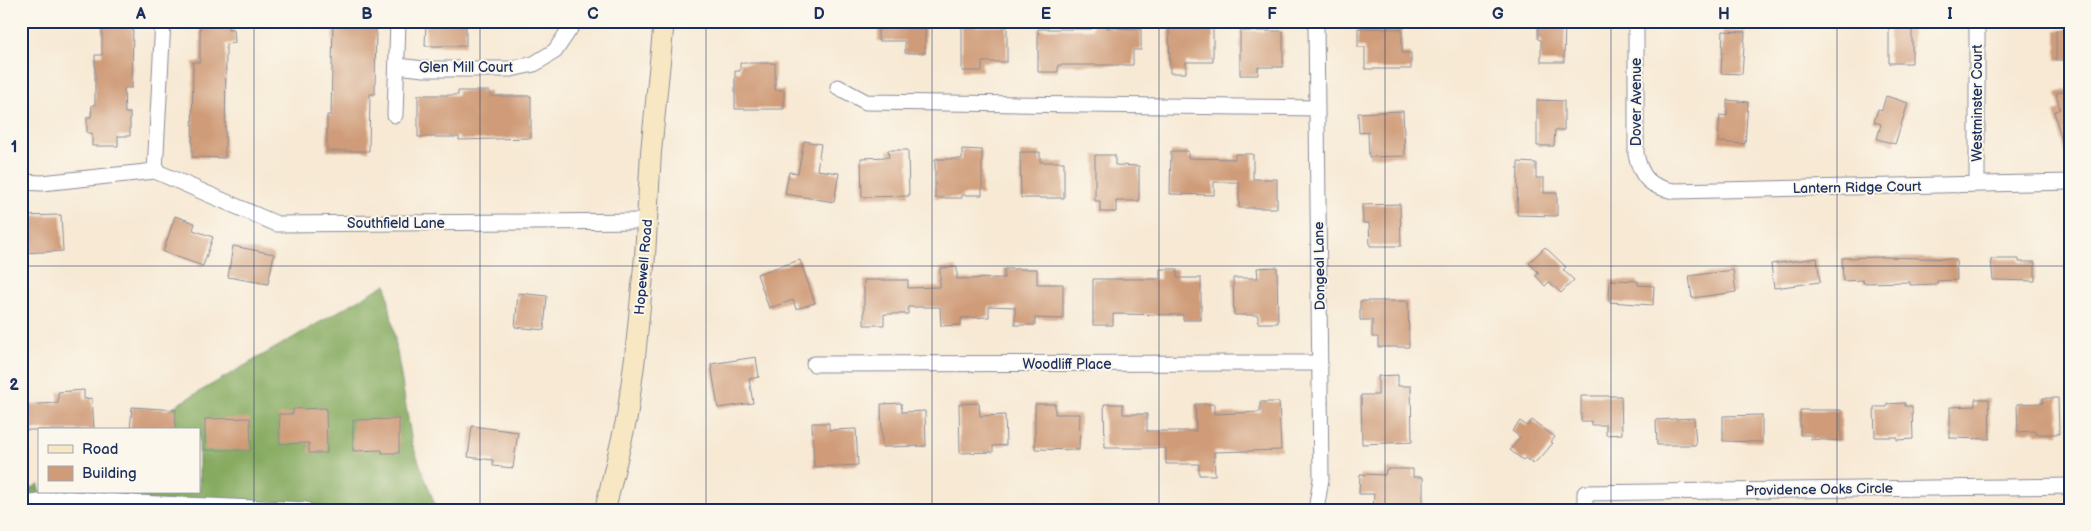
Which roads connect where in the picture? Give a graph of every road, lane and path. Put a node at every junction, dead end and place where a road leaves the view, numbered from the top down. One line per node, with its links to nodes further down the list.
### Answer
1 (163, 21): 12 (street)
2 (398, 21): 8 (street)
3 (575, 21): 8 (street, Glen Mill Court)
4 (664, 21): 17 (street, Hopewell Road)
5 (1636, 21): 13 (street, Dover Avenue)
6 (1977, 21): 16 (street, Westminster Court)
7 (1316, 22): 10 (street, Dongeal Lane)
8 (397, 66): 11 (street)
9 (838, 87): 10 (street)
10 (1317, 108): 18 (street, Dongeal Lane)
11 (394, 115)
12 (155, 171): 14 (street, Southfield Lane); 17 (street, Southfield Lane)
13 (1647, 180): 16 (street, Lantern Ridge Court)
14 (21, 182)
15 (2070, 182): 16 (street, Lantern Ridge Court)
16 (1977, 184)
17 (647, 221): 23 (street, Hopewell Road)
18 (1320, 363): 19 (street, Woodliff Place); 24 (street, Dongeal Lane)
19 (814, 364)
20 (2070, 486): 25 (street, Providence Oaks Circle)
21 (21, 505): 22 (street)
22 (306, 510)
23 (605, 510)
24 (1316, 510)
25 (1585, 510)

